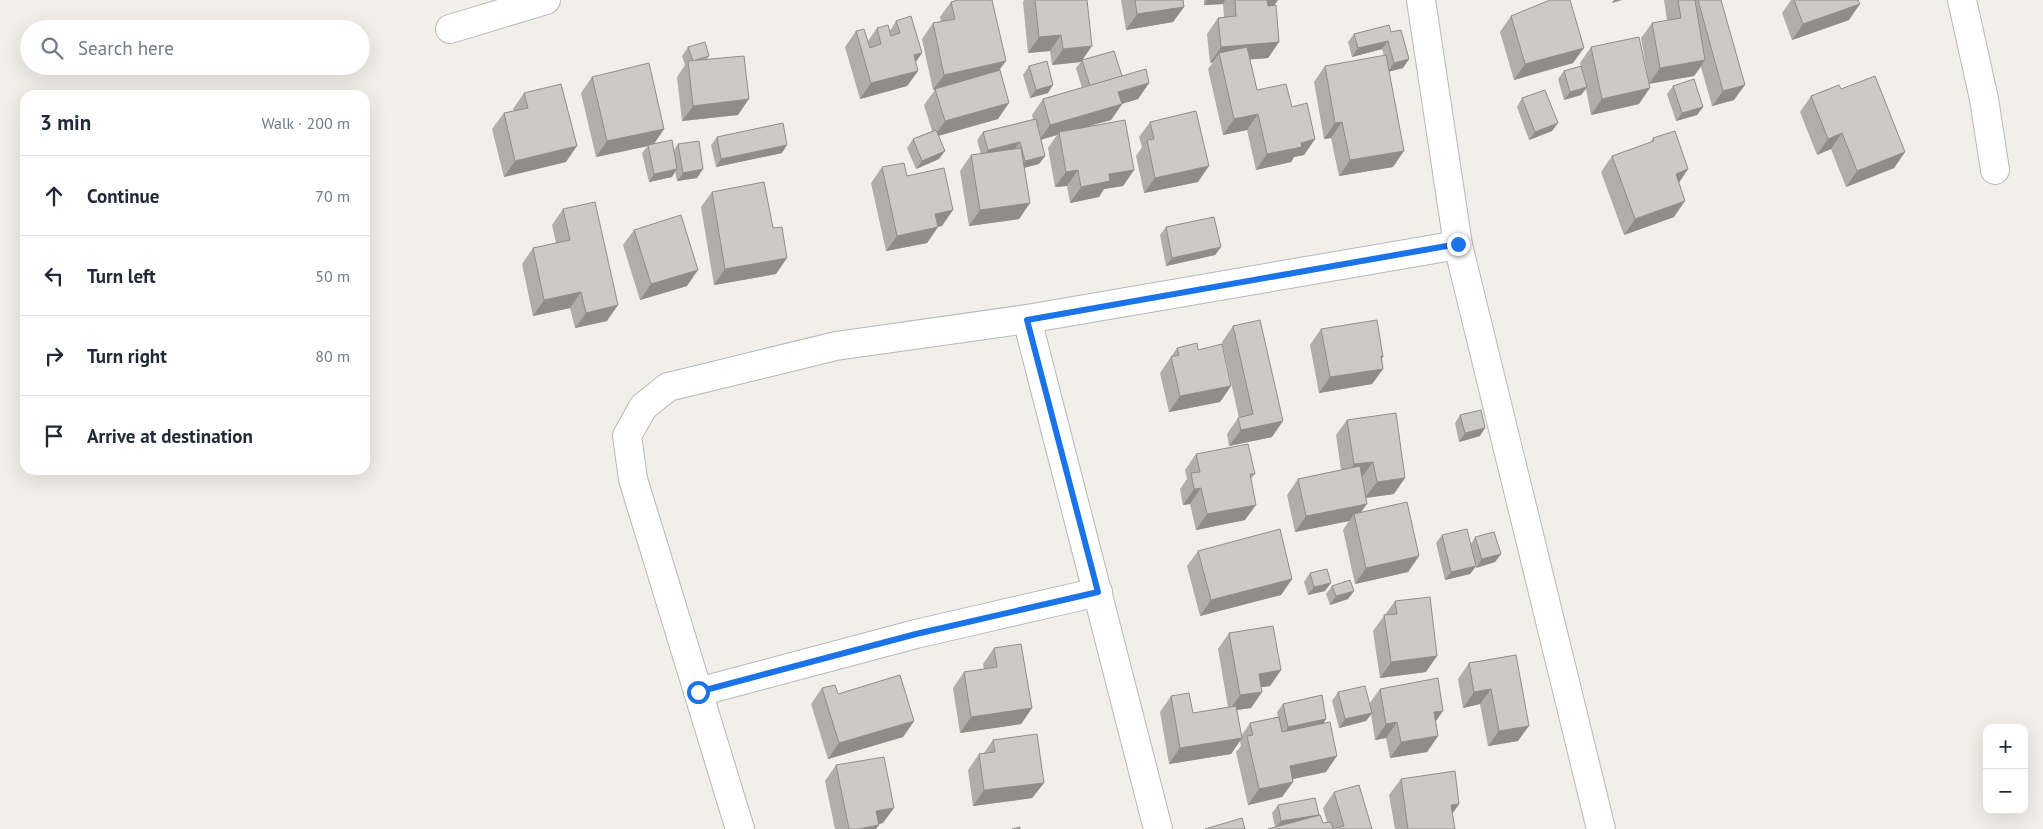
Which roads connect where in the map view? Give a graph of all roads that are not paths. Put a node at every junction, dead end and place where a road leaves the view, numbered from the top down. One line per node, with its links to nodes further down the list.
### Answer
1 (546, 0): 4 (street)
2 (1421, 0): 6 (street)
3 (1962, 0): 5 (street)
4 (450, 29)
5 (1995, 170)
6 (1458, 244): 7 (street); 12 (street)
7 (1027, 320): 8 (street); 9 (street)
8 (1098, 592): 9 (street); 11 (street)
9 (698, 692): 10 (street)
10 (740, 829)
11 (1158, 829)
12 (1601, 829)

